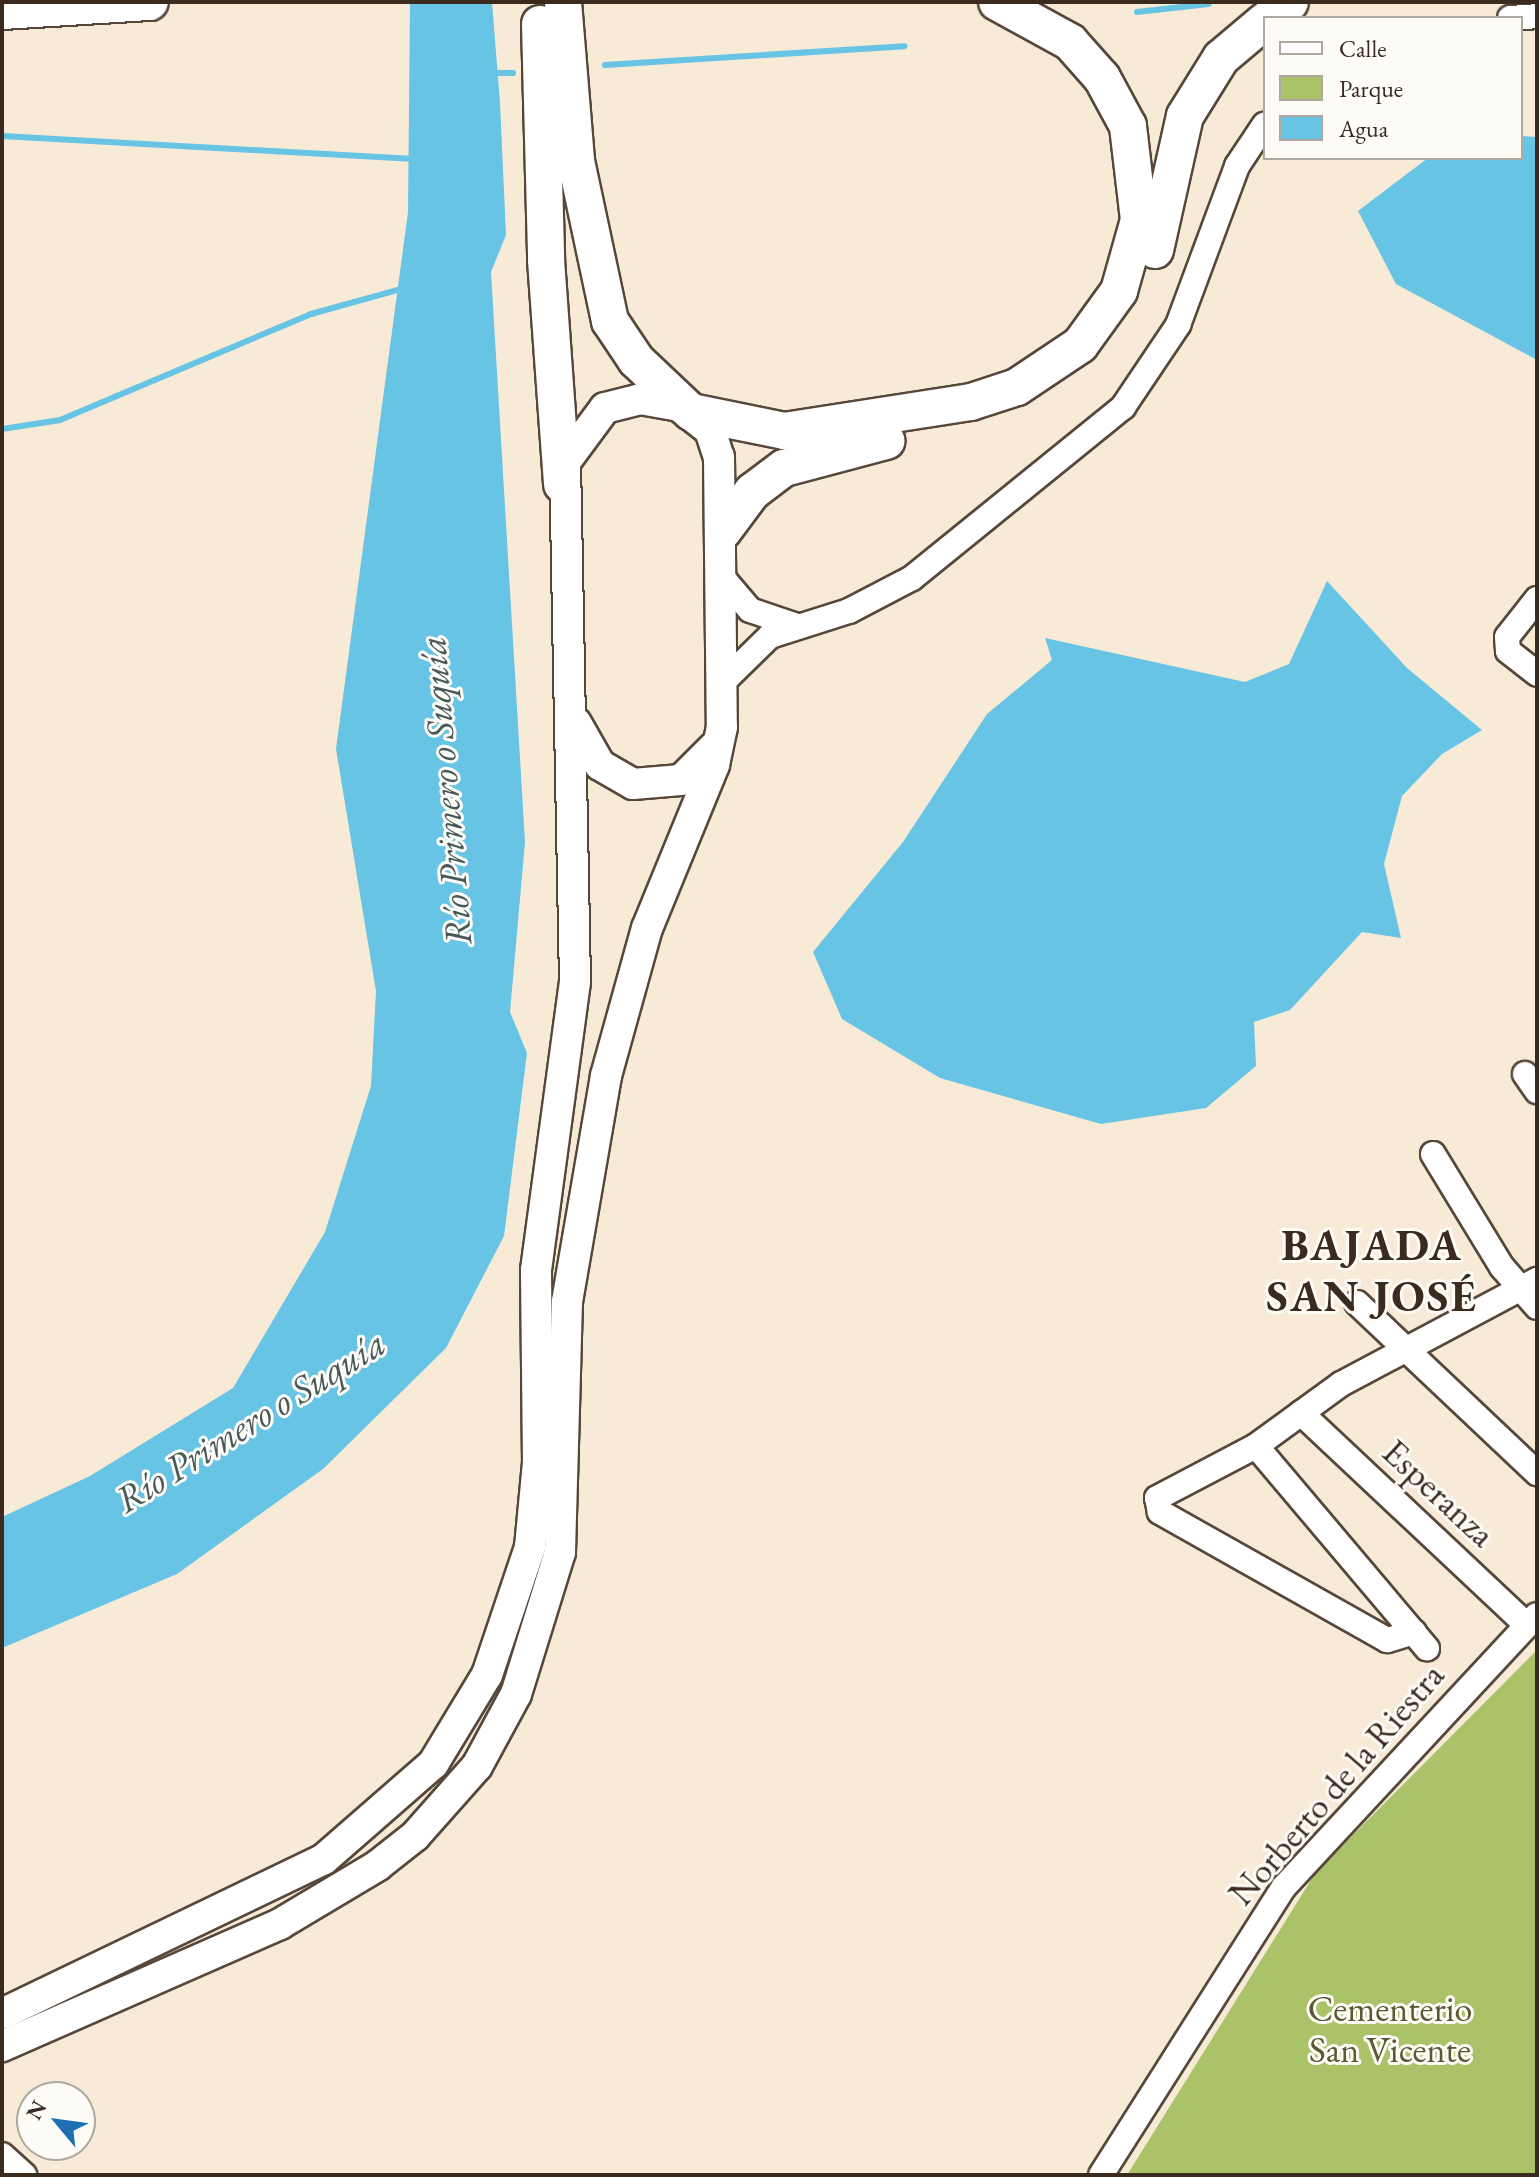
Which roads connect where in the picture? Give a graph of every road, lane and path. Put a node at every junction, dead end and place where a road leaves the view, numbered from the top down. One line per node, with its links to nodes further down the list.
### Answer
1 (150, 2): 6 (highway)
2 (540, 2): 11 (highway)
3 (563, 2): 10 (highway)
4 (997, 2): 10 (highway)
5 (1290, 2): 7 (highway)
6 (2, 11)
7 (1272, 16)
8 (1263, 23): 12 (highway)
9 (1263, 127): 15 (street)
10 (691, 412): 11 (main road); 12 (main road)
11 (562, 484): 18 (main road)
12 (723, 531): 13 (main road)
13 (722, 577): 15 (street); 17 (main road)
14 (1537, 599): 16 (street)
15 (799, 626): 17 (street)
16 (1537, 674)
17 (724, 681): 19 (main road)
18 (573, 707): 19 (main road); 29 (main road)
19 (722, 727): 30 (main road)
20 (1433, 1154): 21 (street)
21 (1528, 1285): 23 (street); 24 (street)
22 (1357, 1303): 24 (street)
23 (1537, 1307)
24 (1407, 1350): 25 (street); 27 (street)
25 (1301, 1413): 26 (street); 28 (street, Esperanza)
26 (1256, 1446): 26 (street)
27 (1537, 1473)
28 (1532, 1620): 33 (street, Norberto de la Riestra)
29 (2, 2014)
30 (2, 2046)
31 (2, 2155): 32 (street)
32 (24, 2175)
33 (1101, 2175)

